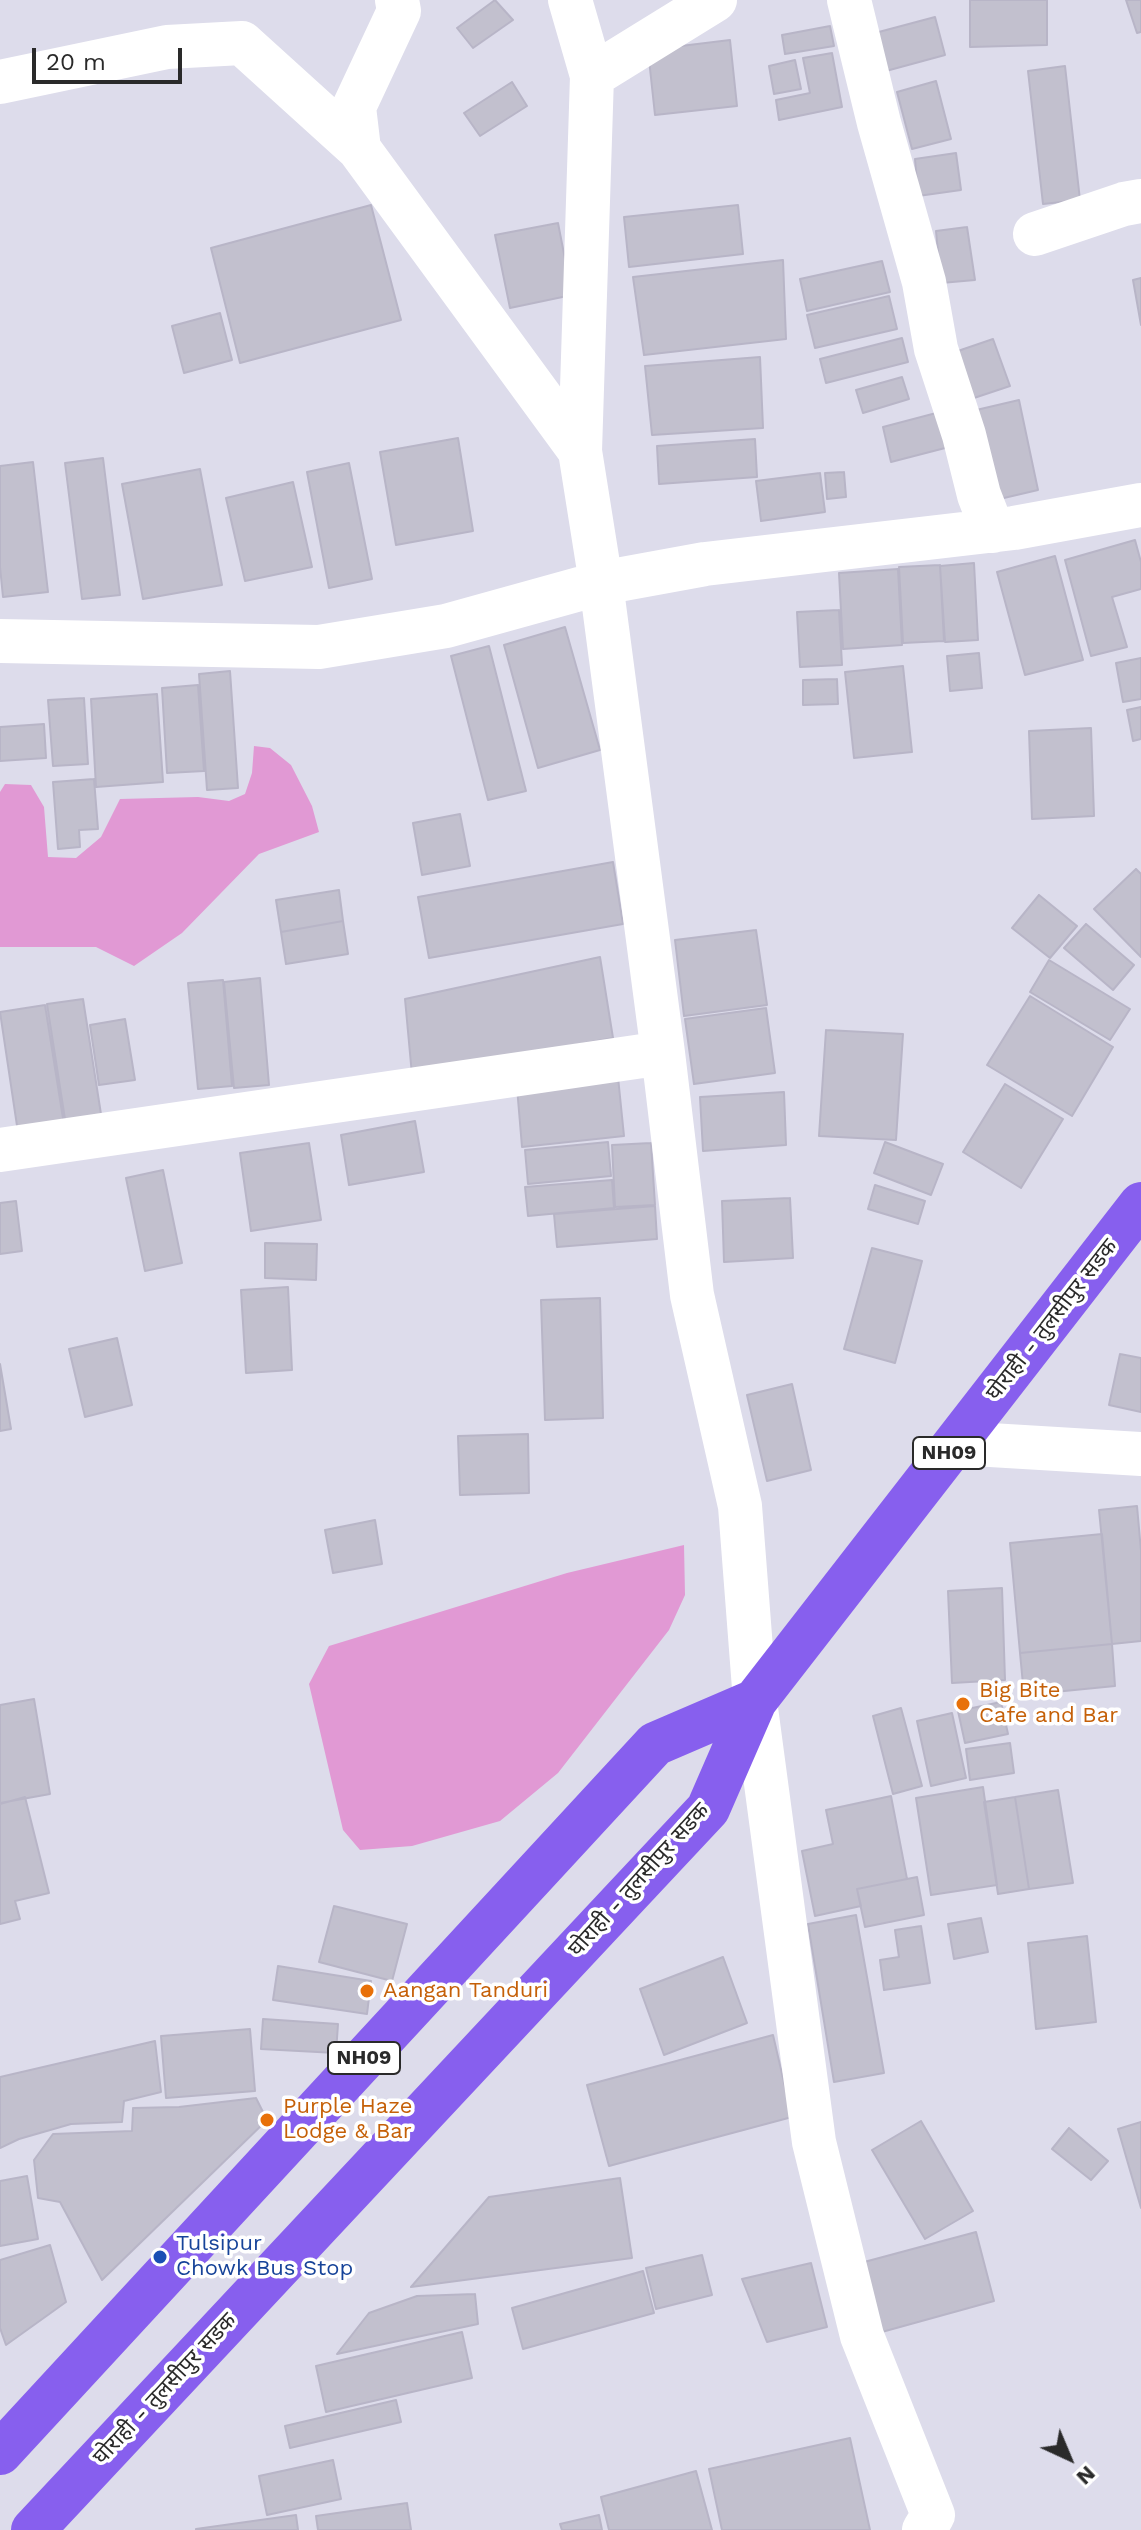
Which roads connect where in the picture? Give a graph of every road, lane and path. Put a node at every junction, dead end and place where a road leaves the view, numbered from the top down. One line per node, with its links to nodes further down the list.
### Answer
1 (397, 0): 7 (street)
2 (570, 0): 5 (street)
3 (715, 0): 5 (street)
4 (849, 0): 12 (street)
5 (592, 76): 10 (street)
6 (0, 82): 7 (street)
7 (359, 149): 10 (street)
8 (1141, 201): 9 (street)
9 (1035, 234)
10 (580, 451): 13 (street)
11 (1141, 505): 12 (street)
12 (993, 531): 13 (street)
13 (601, 583): 14 (street); 15 (street)
14 (0, 641)
15 (663, 1053): 16 (street); 20 (street)
16 (0, 1150)
17 (1141, 1204): 18 (main road, घोराही - तुलसीपुर सडक / NH09)
18 (957, 1443): 19 (street); 20 (main road, घोराही - तुलसीपुर सडक / NH09)
19 (1141, 1454)
20 (755, 1701): 21 (main road, घोराही - तुलसीपुर सडक / NH09); 22 (main road, घोराही - तुलसीपुर सडक / NH09); 23 (street)
21 (0, 2453)
22 (33, 2530)
23 (924, 2530)

